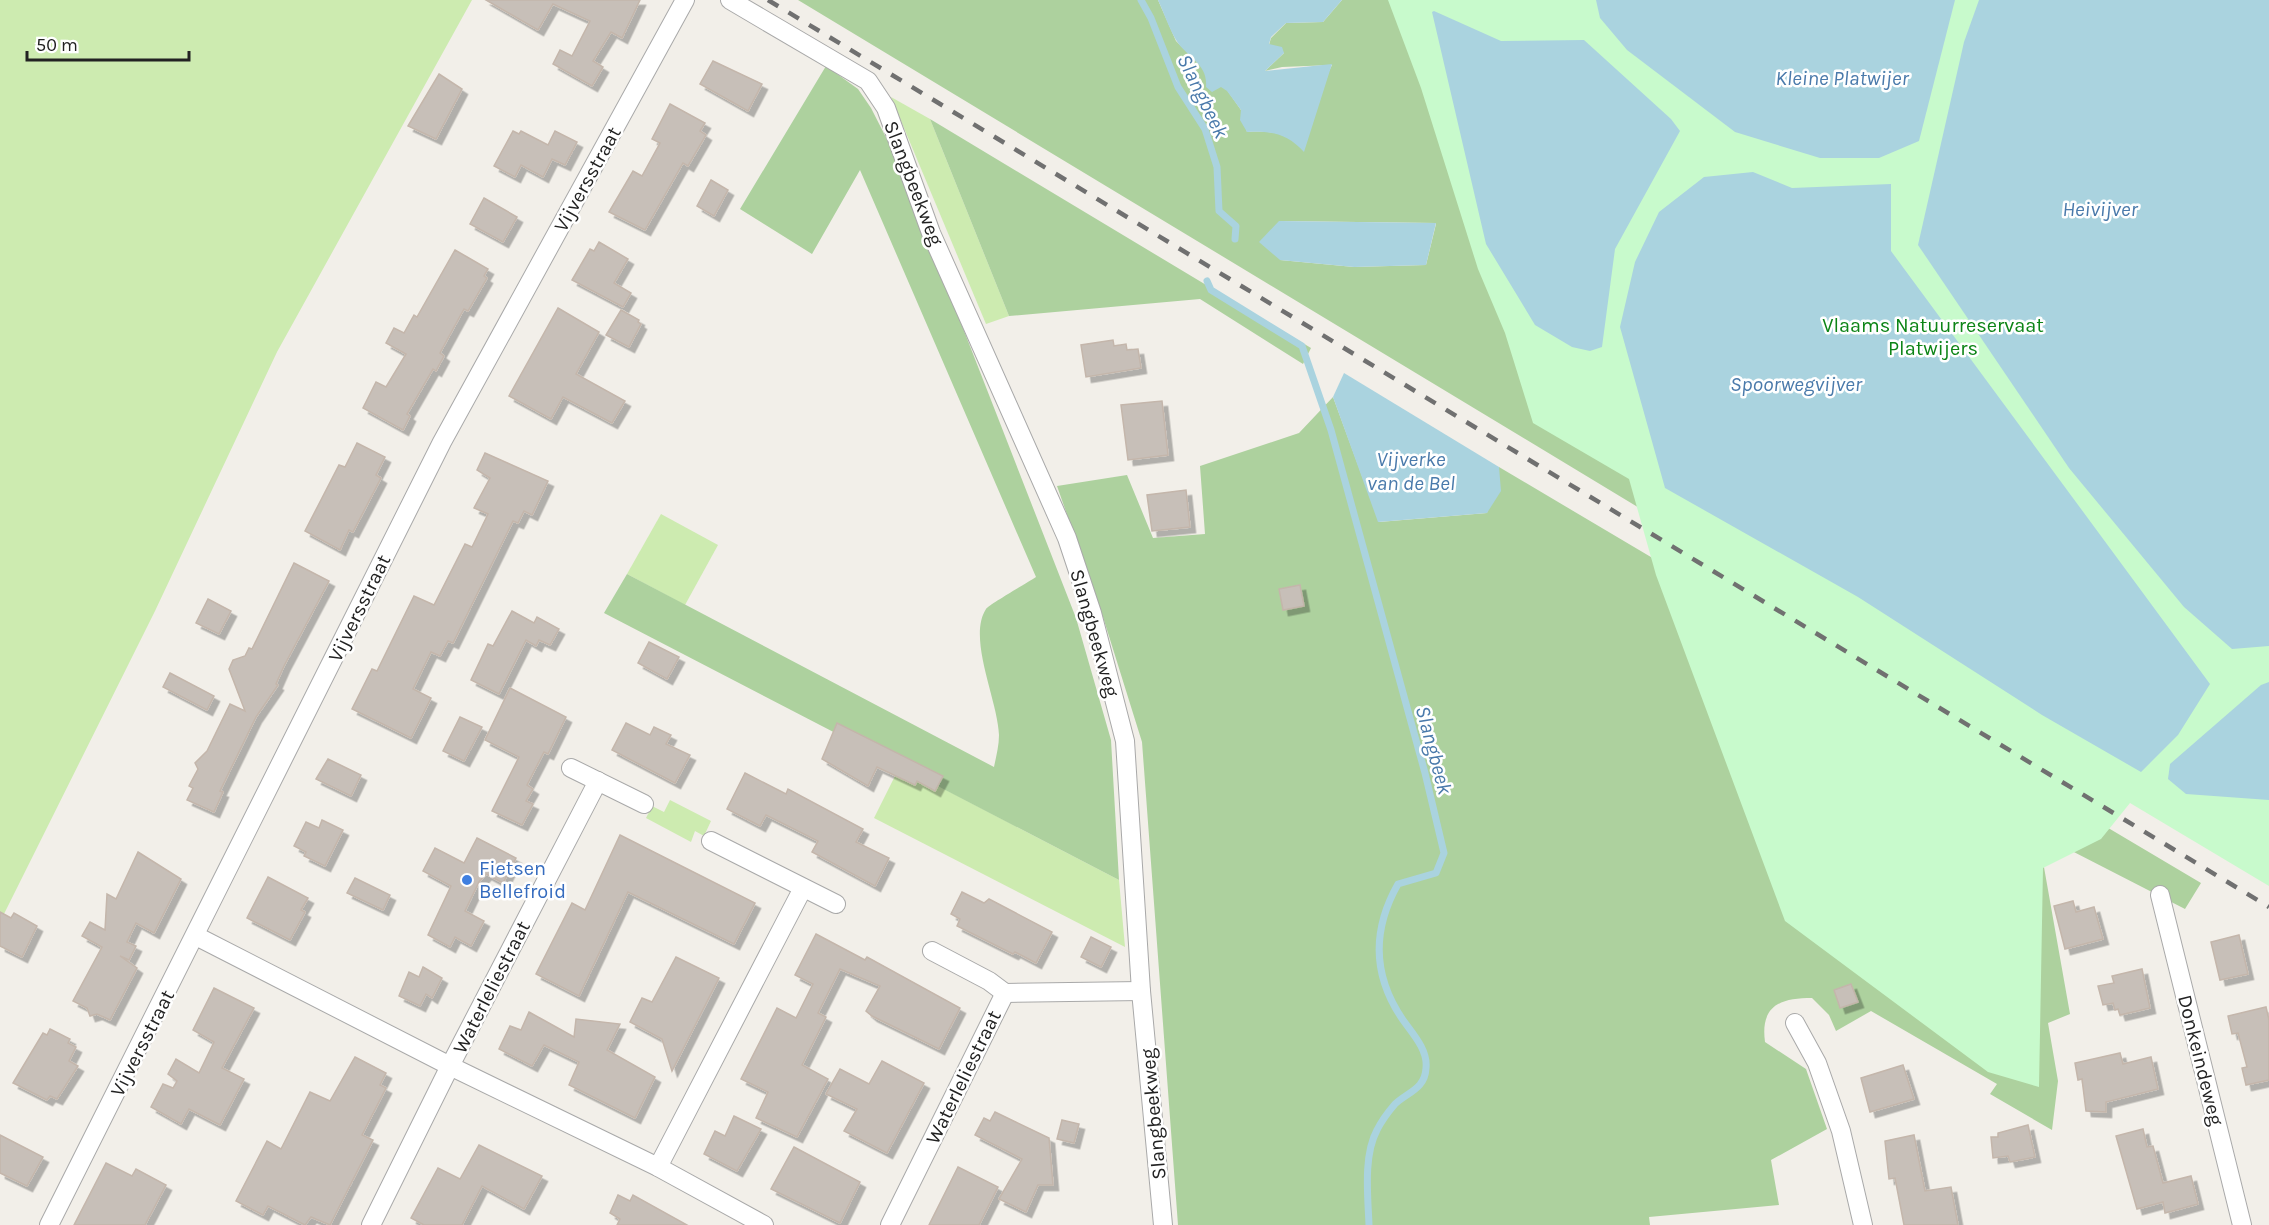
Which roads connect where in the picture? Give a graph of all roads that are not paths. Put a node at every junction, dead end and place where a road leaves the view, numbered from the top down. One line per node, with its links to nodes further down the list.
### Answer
1 (685, 0): 10 (street, Vijversstraat)
2 (730, 0): 12 (street, Slangbeekweg)
3 (571, 768): 4 (street)
4 (598, 781): 5 (street); 15 (street, Waterleliestraat)
5 (644, 804)
6 (711, 841): 7 (street)
7 (803, 888): 9 (street); 16 (street)
8 (2160, 895): 23 (street, Donkeindeweg)
9 (836, 904)
10 (196, 936): 15 (street, Waterleliestraat); 17 (street, Vijversstraat)
11 (932, 951): 13 (street, Waterleliestraat)
12 (1141, 991): 13 (street, Waterleliestraat); 21 (street, Slangbeekweg)
13 (1005, 993): 20 (street, Waterleliestraat)
14 (1795, 1023): 22 (street)
15 (450, 1066): 16 (street, Waterleliestraat); 18 (street, Waterleliestraat)
16 (658, 1167): 19 (street, Waterleliestraat)
17 (49, 1225)
18 (371, 1225)
19 (764, 1225)
20 (890, 1225)
21 (1163, 1225)
22 (1863, 1225)
23 (2242, 1225)

